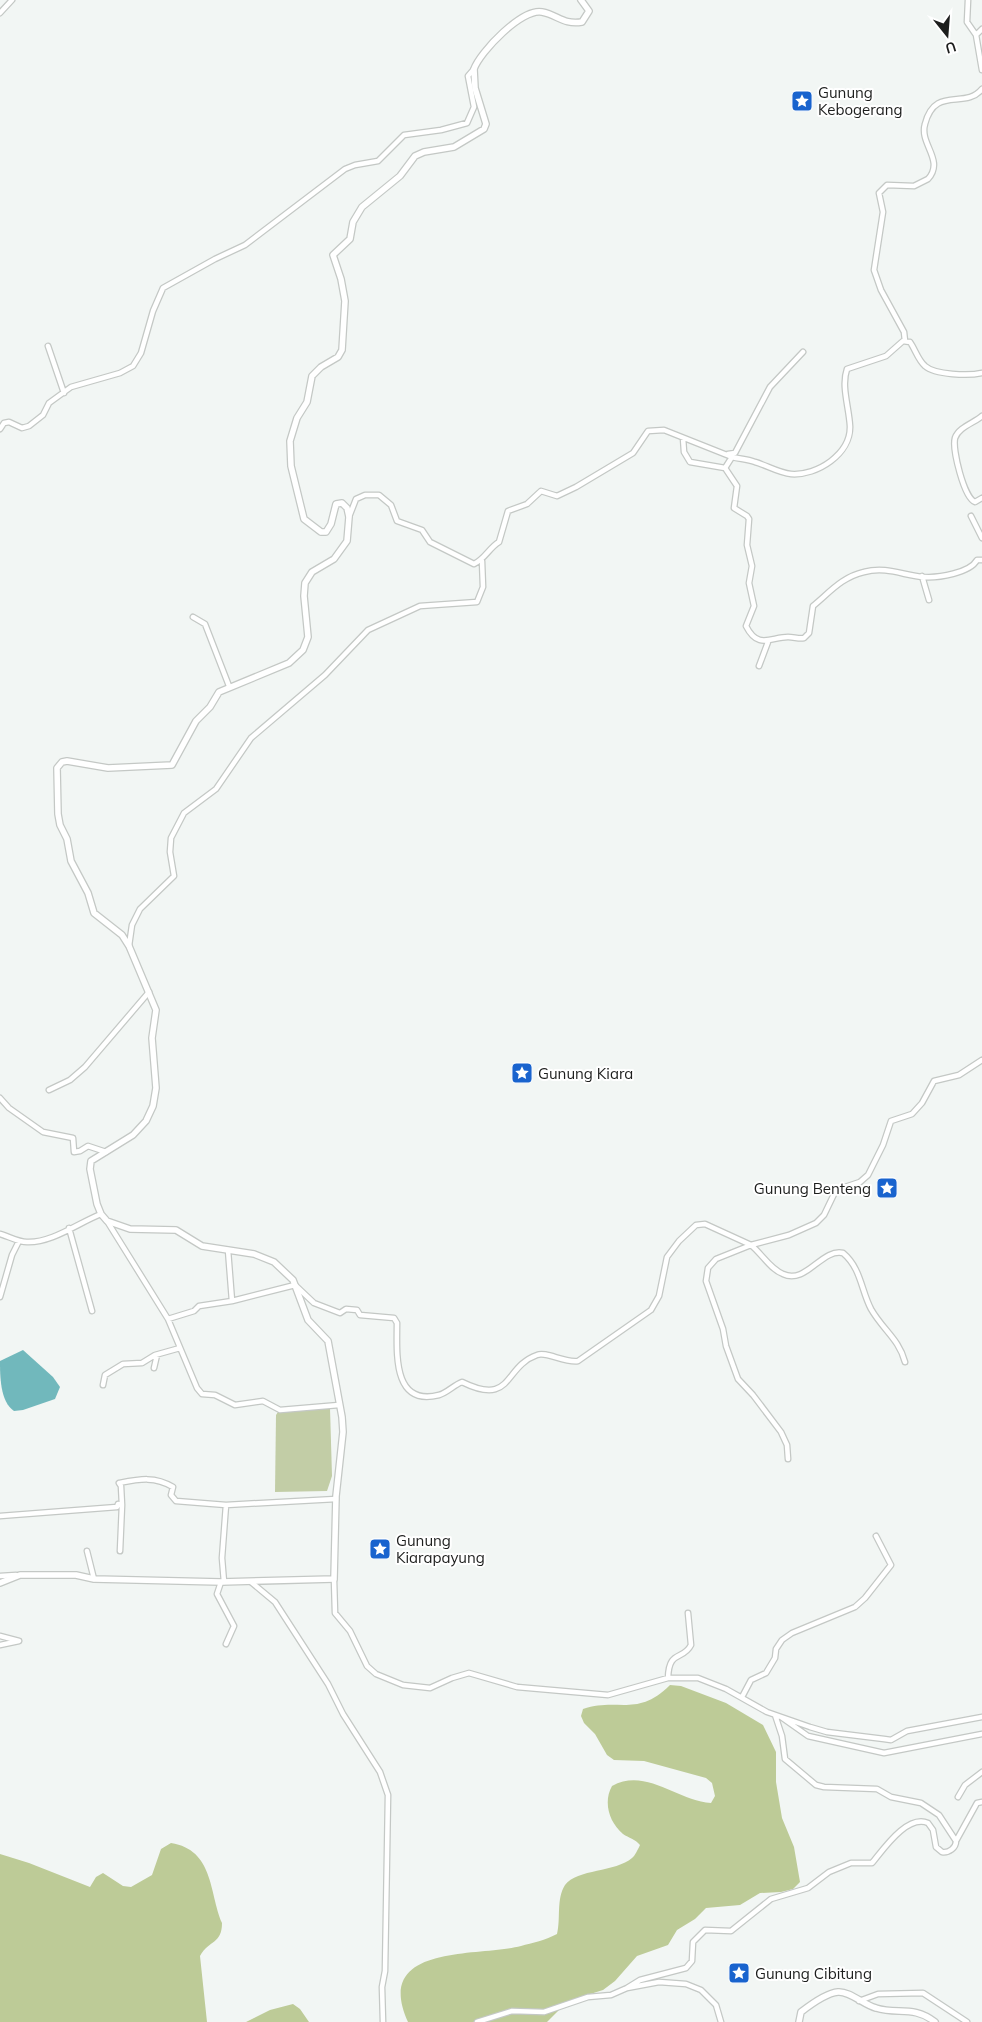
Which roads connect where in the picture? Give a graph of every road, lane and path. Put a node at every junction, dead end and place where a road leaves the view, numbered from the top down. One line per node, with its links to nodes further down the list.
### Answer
1 (12, 0): 4 (street)
2 (581, 0): 7 (street)
3 (968, 0): 6 (street)
4 (0, 13)
5 (982, 29): 6 (street)
6 (976, 36): 8 (street)
7 (474, 69): 14 (street); 23 (street)
8 (982, 70)
9 (982, 89): 10 (street)
10 (905, 341): 13 (street); 19 (street)
11 (48, 346): 14 (street)
12 (803, 352): 18 (street)
13 (982, 373)
14 (64, 393): 16 (street)
15 (982, 416): 21 (street)
16 (0, 429)
17 (683, 438): 18 (street); 20 (street); 25 (street)
18 (717, 452): 19 (street)
19 (732, 457): 20 (street)
20 (725, 468): 30 (street)
21 (982, 498)
22 (971, 516): 24 (street)
23 (350, 518): 25 (street); 32 (street)
24 (982, 538)
25 (482, 560): 33 (street)
26 (982, 560): 27 (street)
27 (922, 576): 28 (street); 30 (street)
28 (929, 600)
29 (193, 617): 32 (street)
30 (768, 642): 31 (street)
31 (759, 666)
32 (229, 686): 33 (street)
33 (129, 946): 34 (street)
34 (149, 992): 36 (street); 38 (street)
35 (982, 1060): 44 (street)
36 (49, 1090)
37 (0, 1098): 38 (street)
38 (106, 1152): 39 (street)
39 (101, 1214): 40 (street); 41 (street)
40 (108, 1221): 45 (street); 50 (street)
41 (69, 1228): 43 (street); 49 (street)
42 (0, 1234): 43 (street)
43 (19, 1241): 47 (street)
44 (751, 1245): 46 (street); 53 (street); 57 (street)
45 (228, 1250): 46 (street); 48 (street)
46 (295, 1285): 48 (street); 56 (street)
47 (0, 1297)
48 (232, 1302): 50 (street)
49 (92, 1311)
50 (168, 1319): 51 (street)
51 (180, 1348): 52 (street); 56 (street)
52 (157, 1355): 54 (street); 55 (street)
53 (905, 1362)
54 (154, 1368)
55 (103, 1384)
56 (339, 1405): 58 (street)
57 (788, 1459)
58 (336, 1499): 60 (street); 68 (street)
59 (122, 1505): 60 (street); 61 (street); 64 (street)
60 (226, 1505): 70 (street)
61 (0, 1516)
62 (876, 1536): 77 (street)
63 (86, 1551): 67 (street)
64 (120, 1551)
65 (20, 1575): 66 (street); 67 (street); 71 (street)
66 (0, 1576)
67 (94, 1579): 70 (street)
68 (334, 1579): 69 (street); 76 (street)
69 (250, 1581): 70 (street); 87 (street)
70 (222, 1582): 74 (street)
71 (0, 1583)
72 (688, 1613): 76 (street)
73 (0, 1636): 75 (street)
74 (226, 1644)
75 (0, 1645)
76 (668, 1678): 77 (street)
77 (742, 1697): 78 (street)
78 (777, 1715): 79 (street); 80 (street); 84 (street)
79 (982, 1717)
80 (982, 1734)
81 (982, 1772): 82 (street)
82 (958, 1797)
83 (982, 1802): 84 (street)
84 (956, 1841): 85 (street)
85 (627, 1988): 88 (street); 89 (street)
86 (859, 2002): 90 (street); 91 (street); 92 (street)
87 (383, 2022)
88 (477, 2022)
89 (721, 2022)
90 (798, 2022)
91 (935, 2022)
92 (967, 2022)

